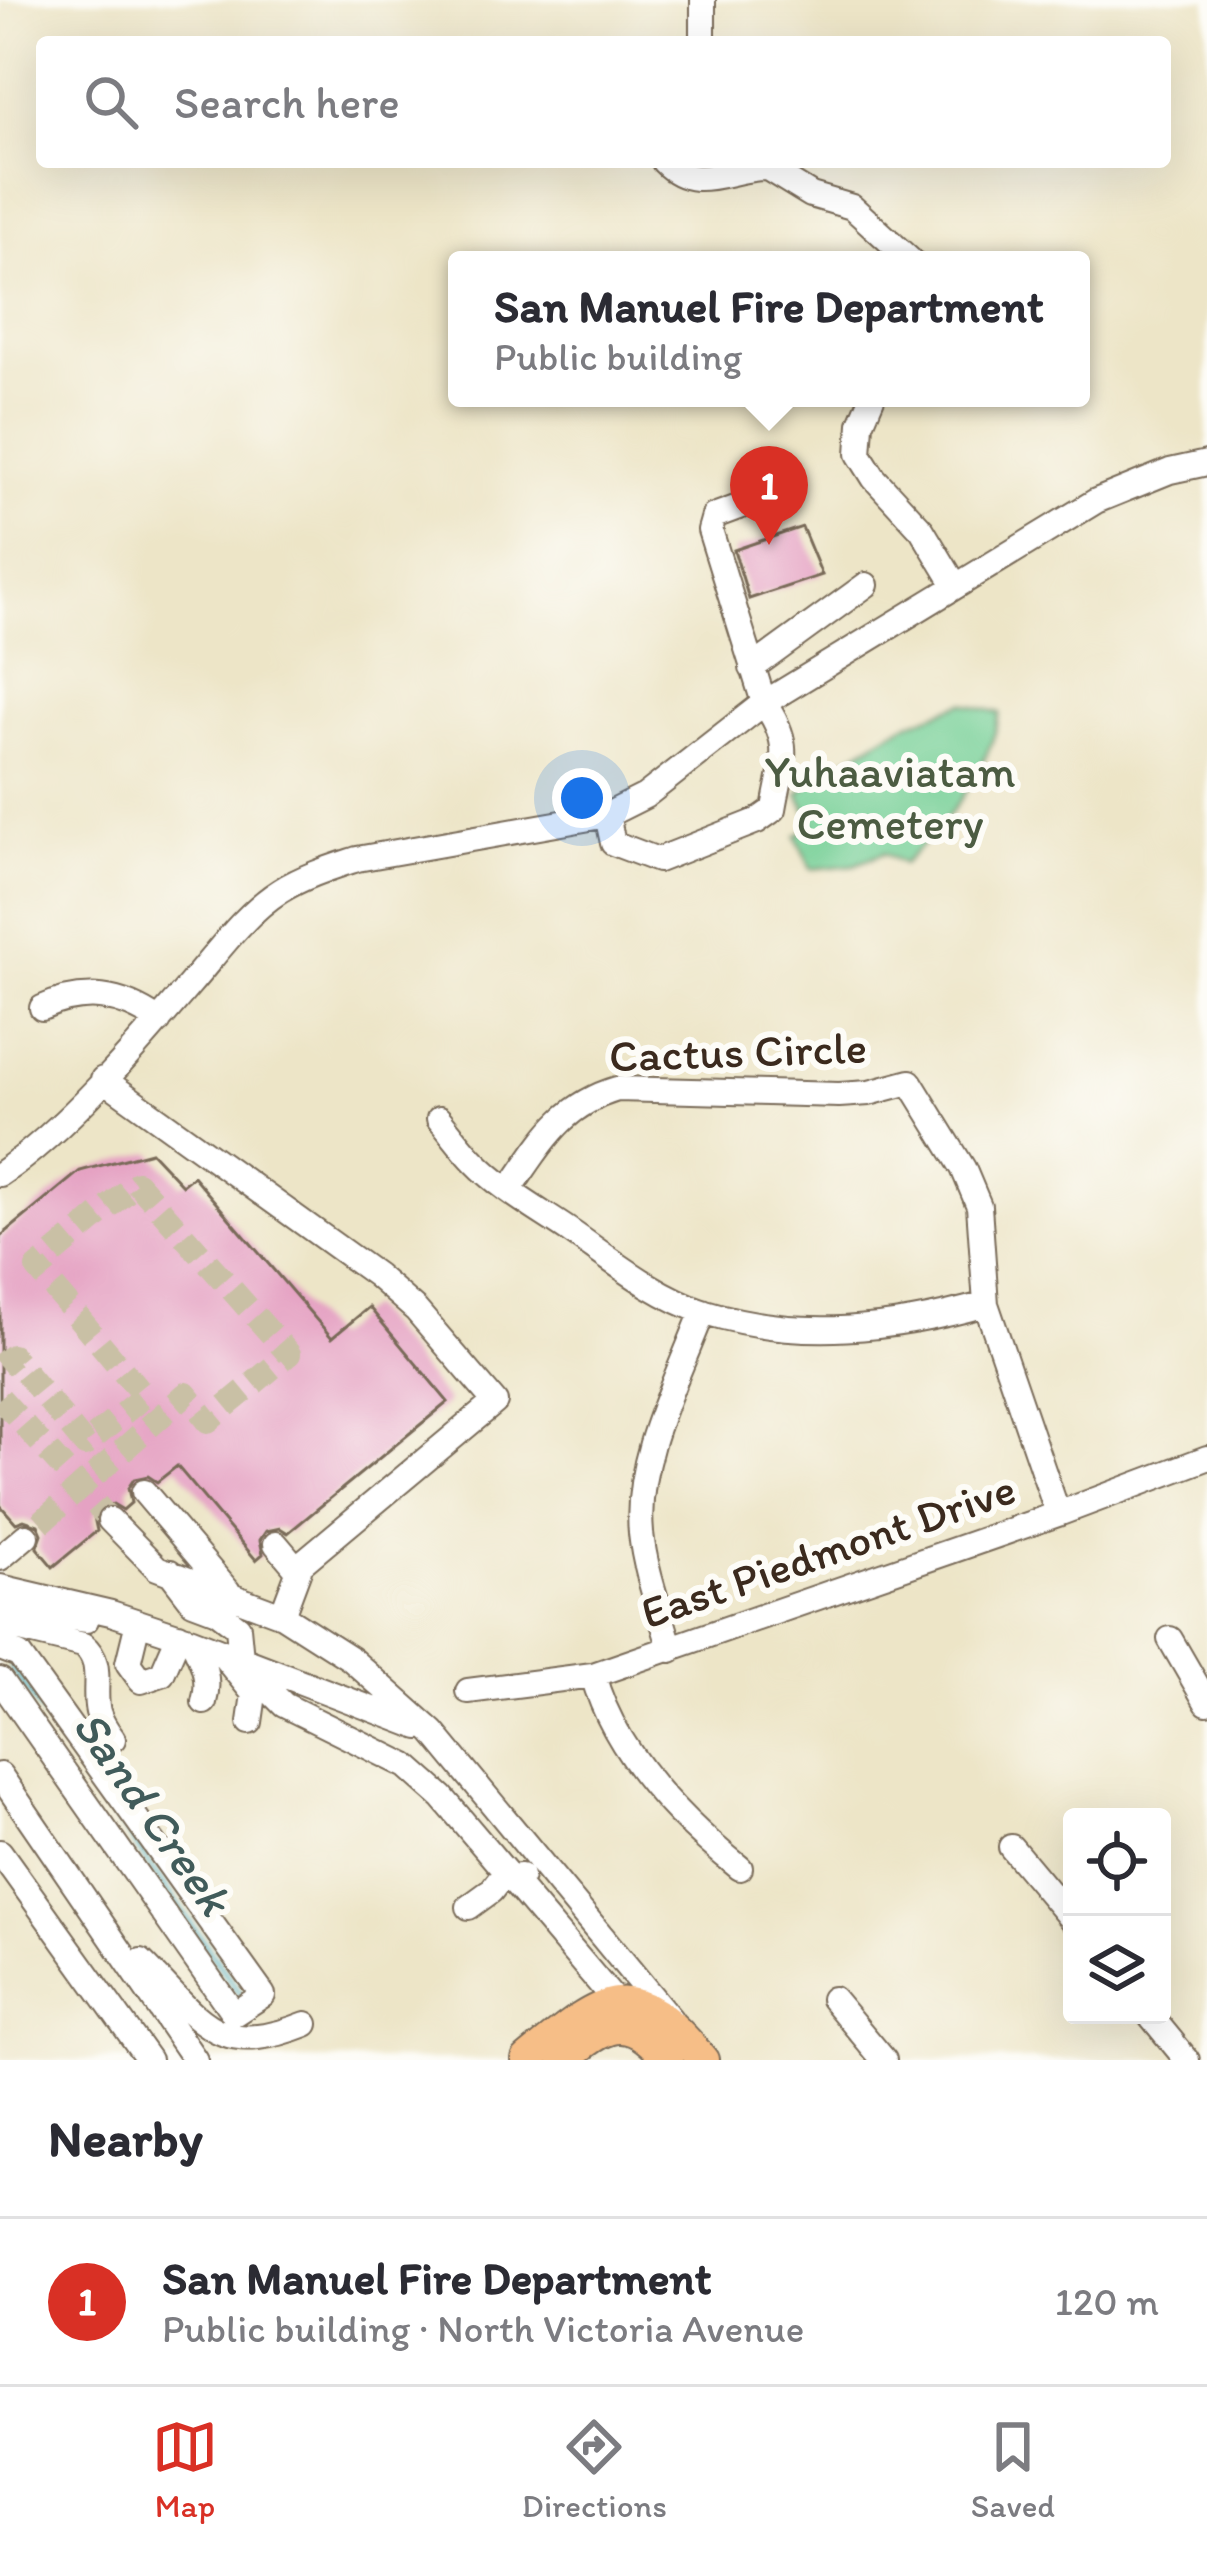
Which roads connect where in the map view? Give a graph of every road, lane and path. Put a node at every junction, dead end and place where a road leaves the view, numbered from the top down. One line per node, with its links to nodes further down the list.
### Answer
1 (703, 0): 2 (street)
2 (704, 36)
3 (672, 168): 5 (street)
4 (767, 168): 6 (street)
5 (767, 168)
6 (900, 251)
7 (868, 407): 11 (street)
8 (1207, 463): 11 (street)
9 (772, 495): 12 (street)
10 (866, 585): 12 (street)
11 (955, 585): 13 (street)
12 (752, 668): 13 (street)
13 (764, 703): 14 (street); 14 (street)
14 (607, 815): 16 (street)
15 (41, 1008): 16 (street)
16 (159, 1021): 17 (street)
17 (103, 1079): 19 (street); 30 (street)
18 (440, 1120): 20 (street)
19 (0, 1174)
20 (508, 1190): 21 (street, Cactus Circle); 22 (street)
21 (986, 1304): 22 (street); 25 (street, Cactus Circle)
22 (703, 1311): 42 (street)
23 (1207, 1459): 25 (street, East Piedmont Drive)
24 (144, 1492): 33 (street)
25 (1058, 1514): 42 (street, East Piedmont Drive)
26 (110, 1520): 31 (street)
27 (26, 1536): 29 (street)
28 (275, 1544): 30 (street)
29 (0, 1558)
30 (298, 1570): 36 (street)
31 (170, 1572): 33 (street); 43 (street)
32 (0, 1587): 35 (street)
33 (230, 1593): 36 (street)
34 (0, 1607): 35 (street)
35 (112, 1613): 37 (street)
36 (282, 1616): 50 (street)
37 (138, 1622): 40 (street); 40 (street)
38 (0, 1625): 51 (street)
39 (1169, 1639): 48 (street)
40 (196, 1641): 43 (street); 47 (street)
41 (0, 1648): 45 (street)
42 (671, 1651): 44 (street, East Piedmont Drive)
43 (247, 1666): 49 (street); 50 (street); 56 (street)
44 (593, 1675): 46 (street, East Piedmont Drive); 55 (street)
45 (0, 1680)
46 (468, 1691)
47 (204, 1702)
48 (1207, 1702)
49 (244, 1719)
50 (433, 1732): 57 (street)
51 (113, 1739)
52 (0, 1775): 60 (street)
53 (1011, 1847): 59 (street)
54 (0, 1852): 65 (street)
55 (740, 1868)
56 (505, 1877): 57 (street); 58 (street); 62 (street)
57 (567, 1894): 64 (street)
58 (465, 1901)
59 (1069, 1916)
60 (101, 1922): 66 (street); 67 (street)
61 (833, 1999): 72 (street)
62 (608, 2011): 64 (main road); 68 (main road); 69 (main road); 70 (main road)
63 (1157, 2024): 73 (street)
64 (676, 2026): 71 (main road)
65 (149, 2060)
66 (195, 2060)
67 (276, 2060)
68 (527, 2060)
69 (564, 2060)
70 (668, 2060)
71 (703, 2060)
72 (884, 2060)
73 (1186, 2060)

